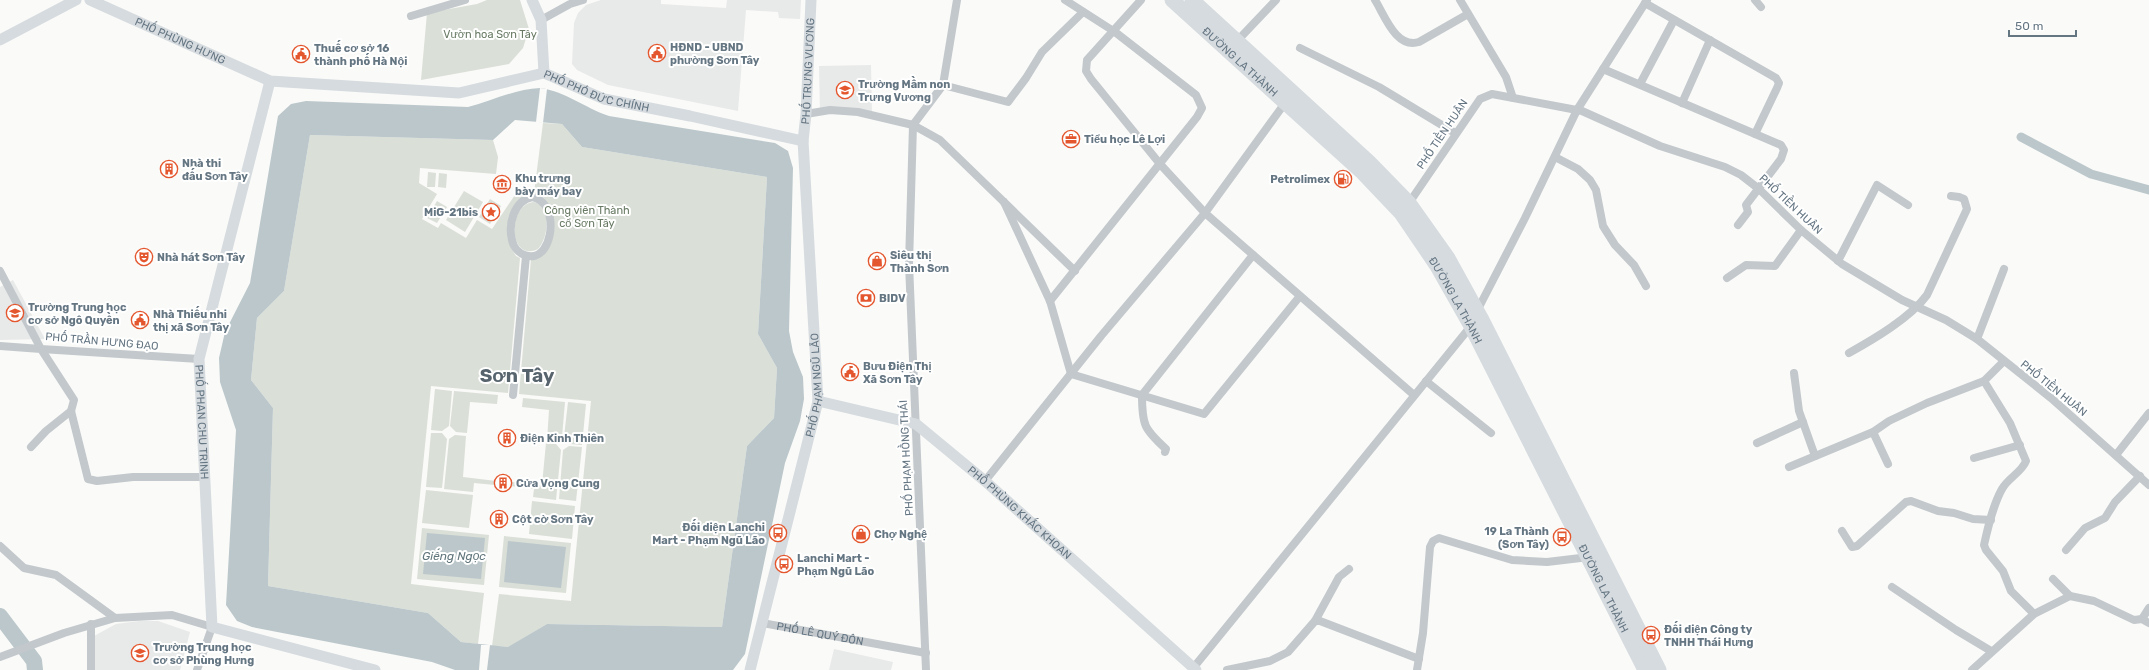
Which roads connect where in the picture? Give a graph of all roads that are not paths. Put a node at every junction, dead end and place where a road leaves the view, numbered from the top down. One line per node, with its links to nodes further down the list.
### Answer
1 (76, 0): 24 (main road)
2 (90, 0): 30 (main road, PHỐ PHÙNG HƯNG)
3 (465, 0): 20 (street)
4 (532, 0): 21 (main road)
5 (583, 0): 21 (street)
6 (812, 0): 37 (main road, PHỐ TRƯNG VƯƠNG)
7 (957, 0): 32 (street)
8 (1065, 0): 18 (street)
9 (1141, 0): 23 (street)
10 (1172, 0): 34 (highway, ĐƯỜNG LA THÀNH)
11 (1192, 0): 26 (highway, ĐƯỜNG LA THÀNH)
12 (1276, 0): 26 (street)
13 (1375, 0): 19 (street)
14 (1460, 0): 19 (street)
15 (1755, 0): 17 (street)
16 (1646, 2): 22 (street); 28 (street)
17 (1760, 7)
18 (1083, 12): 23 (street); 32 (street)
19 (1468, 14): 33 (street)
20 (410, 16)
21 (541, 20): 29 (main road)
22 (1674, 20): 25 (street); 31 (street)
23 (1112, 30): 43 (street); 43 (street)
24 (0, 40)
25 (1710, 40): 35 (street); 40 (street)
26 (1237, 41): 47 (highway, ĐƯỜNG LA THÀNH)
27 (1300, 48): 39 (street)
28 (1603, 68): 31 (street); 36 (street)
29 (544, 72): 30 (main road, PHỐ PHÓ ĐỨC CHÍNH); 41 (main road, PHỐ PHÓ ĐỨC CHÍNH)
30 (270, 81): 69 (main road, PHỐ PHAN CHU TRINH)
31 (1640, 84): 35 (street)
32 (943, 85): 38 (street)
33 (1513, 98): 36 (street, PHỐ TIỀN HUÂN); 39 (street, PHỐ TIỀN HUÂN)
34 (1285, 103): 49 (street); 64 (highway, ĐƯỜNG LA THÀNH)
35 (1682, 103): 40 (street)
36 (1577, 110): 42 (street); 44 (street, PHỐ TIỀN HUÂN)
37 (806, 114): 38 (street); 41 (main road, PHỐ TRƯNG VƯƠNG)
38 (913, 125): 46 (street); 82 (street, PHỐ PHẠM HỒNG THÁI)
39 (1455, 133): 47 (street, PHỐ TIỀN HUÂN)
40 (1755, 134): 44 (street)
41 (803, 141): 78 (main road, PHỐ PHẠM NGŨ LÃO)
42 (1555, 156): 59 (street); 63 (street)
43 (1160, 164): 49 (street); 57 (street)
44 (1759, 189): 50 (street); 51 (street, PHỐ TIỀN HUÂN)
45 (1950, 196): 62 (street)
46 (1004, 202): 57 (street); 61 (street)
47 (1409, 202): 63 (highway, ĐƯỜNG LA THÀNH)
48 (1908, 205): 54 (street)
49 (1205, 213): 52 (street); 72 (street)
50 (1738, 225)
51 (1801, 230): 54 (street, PHỐ TIỀN HUÂN); 58 (street)
52 (1253, 255): 60 (street); 76 (street)
53 (526, 256): 53 (street); 75 (street)
54 (1838, 261): 62 (street, PHỐ TIỀN HUÂN)
55 (2004, 269): 65 (street)
56 (0, 271): 67 (street, PHỐ TRẦN HƯNG ĐẠO)
57 (1075, 271): 61 (street)
58 (1727, 278)
59 (1646, 286)
60 (1300, 296): 76 (street); 77 (street)
61 (1050, 301): 72 (street)
62 (1918, 307): 65 (street, PHỐ TIỀN HUÂN); 68 (street)
63 (1477, 311): 128 (highway, ĐƯỜNG LA THÀNH)
64 (1471, 326): 73 (street); 102 (highway, ĐƯỜNG LA THÀNH)
65 (1977, 339): 70 (street, PHỐ TIỀN HUÂN)
66 (0, 346): 67 (street)
67 (41, 349): 69 (street, PHỐ TRẦN HƯNG ĐẠO); 79 (street)
68 (1848, 353)
69 (200, 360): 95 (main road, PHỐ PHAN CHU TRINH)
70 (2003, 362): 74 (street); 89 (street, PHỐ TIỀN HUÂN)
71 (1794, 373): 81 (street)
72 (1071, 374): 76 (street); 96 (street)
73 (1426, 381): 77 (street); 84 (street)
74 (1984, 381): 83 (street); 86 (street)
75 (513, 395)
76 (1142, 395): 88 (street)
77 (1414, 395): 119 (street)
78 (818, 401): 82 (main road, PHỐ PHÙNG KHẮC KHOAN); 112 (main road, PHỐ PHẠM NGŨ LÃO)
79 (71, 411): 87 (street); 95 (street)
80 (2149, 413): 89 (street)
81 (1803, 422): 85 (street); 90 (street)
82 (916, 424): 96 (main road, PHỐ PHÙNG KHẮC KHOAN); 116 (street, PHỐ PHẠM HỒNG THÁI)
83 (1872, 432): 90 (street); 92 (street)
84 (1491, 433)
85 (1757, 443)
86 (2020, 445): 91 (street); 98 (street)
87 (31, 447)
88 (1164, 452)
89 (2116, 455): 94 (street, PHỐ TIỀN HUÂN)
90 (1816, 456): 93 (street)
91 (1974, 458)
92 (1888, 464)
93 (1788, 467)
94 (2140, 476): 97 (street, PHỐ TIỀN HUÂN); 101 (street)
95 (204, 477): 114 (main road, PHỐ PHAN CHU TRINH)
96 (985, 481): 119 (main road, PHỐ PHÙNG KHẮC KHOAN)
97 (2149, 485)
98 (1991, 520): 99 (street); 108 (street)
99 (1842, 531)
100 (0, 546): 109 (street)
101 (2066, 550)
102 (1589, 557): 118 (street); 127 (highway, ĐƯỜNG LA THÀNH)
103 (1349, 569): 110 (street)
104 (2053, 579): 106 (street)
105 (1892, 587): 115 (street)
106 (2070, 596): 108 (street); 111 (street)
107 (2149, 608): 111 (street)
108 (2034, 614): 115 (street)
109 (115, 618): 113 (street); 114 (street)
110 (1315, 621): 118 (street); 125 (street)
111 (2145, 621)
112 (762, 623): 116 (street, PHỐ LÊ QUÝ ĐÔN); 123 (main road, PHỐ LÊ QUÝ ĐÔN)
113 (91, 624): 117 (street); 120 (street)
114 (212, 627): 121 (street); 122 (main road)
115 (1992, 651): 129 (street)
116 (926, 653): 124 (street, PHỐ PHẠM HỒNG THÁI)
117 (0, 657)
118 (1419, 659): 126 (street)
119 (1195, 669)
120 (91, 670)
121 (197, 670)
122 (376, 670)
123 (750, 670)
124 (926, 670)
125 (1227, 670)
126 (1417, 670)
127 (1645, 670)
128 (1658, 670)
129 (1972, 670)

